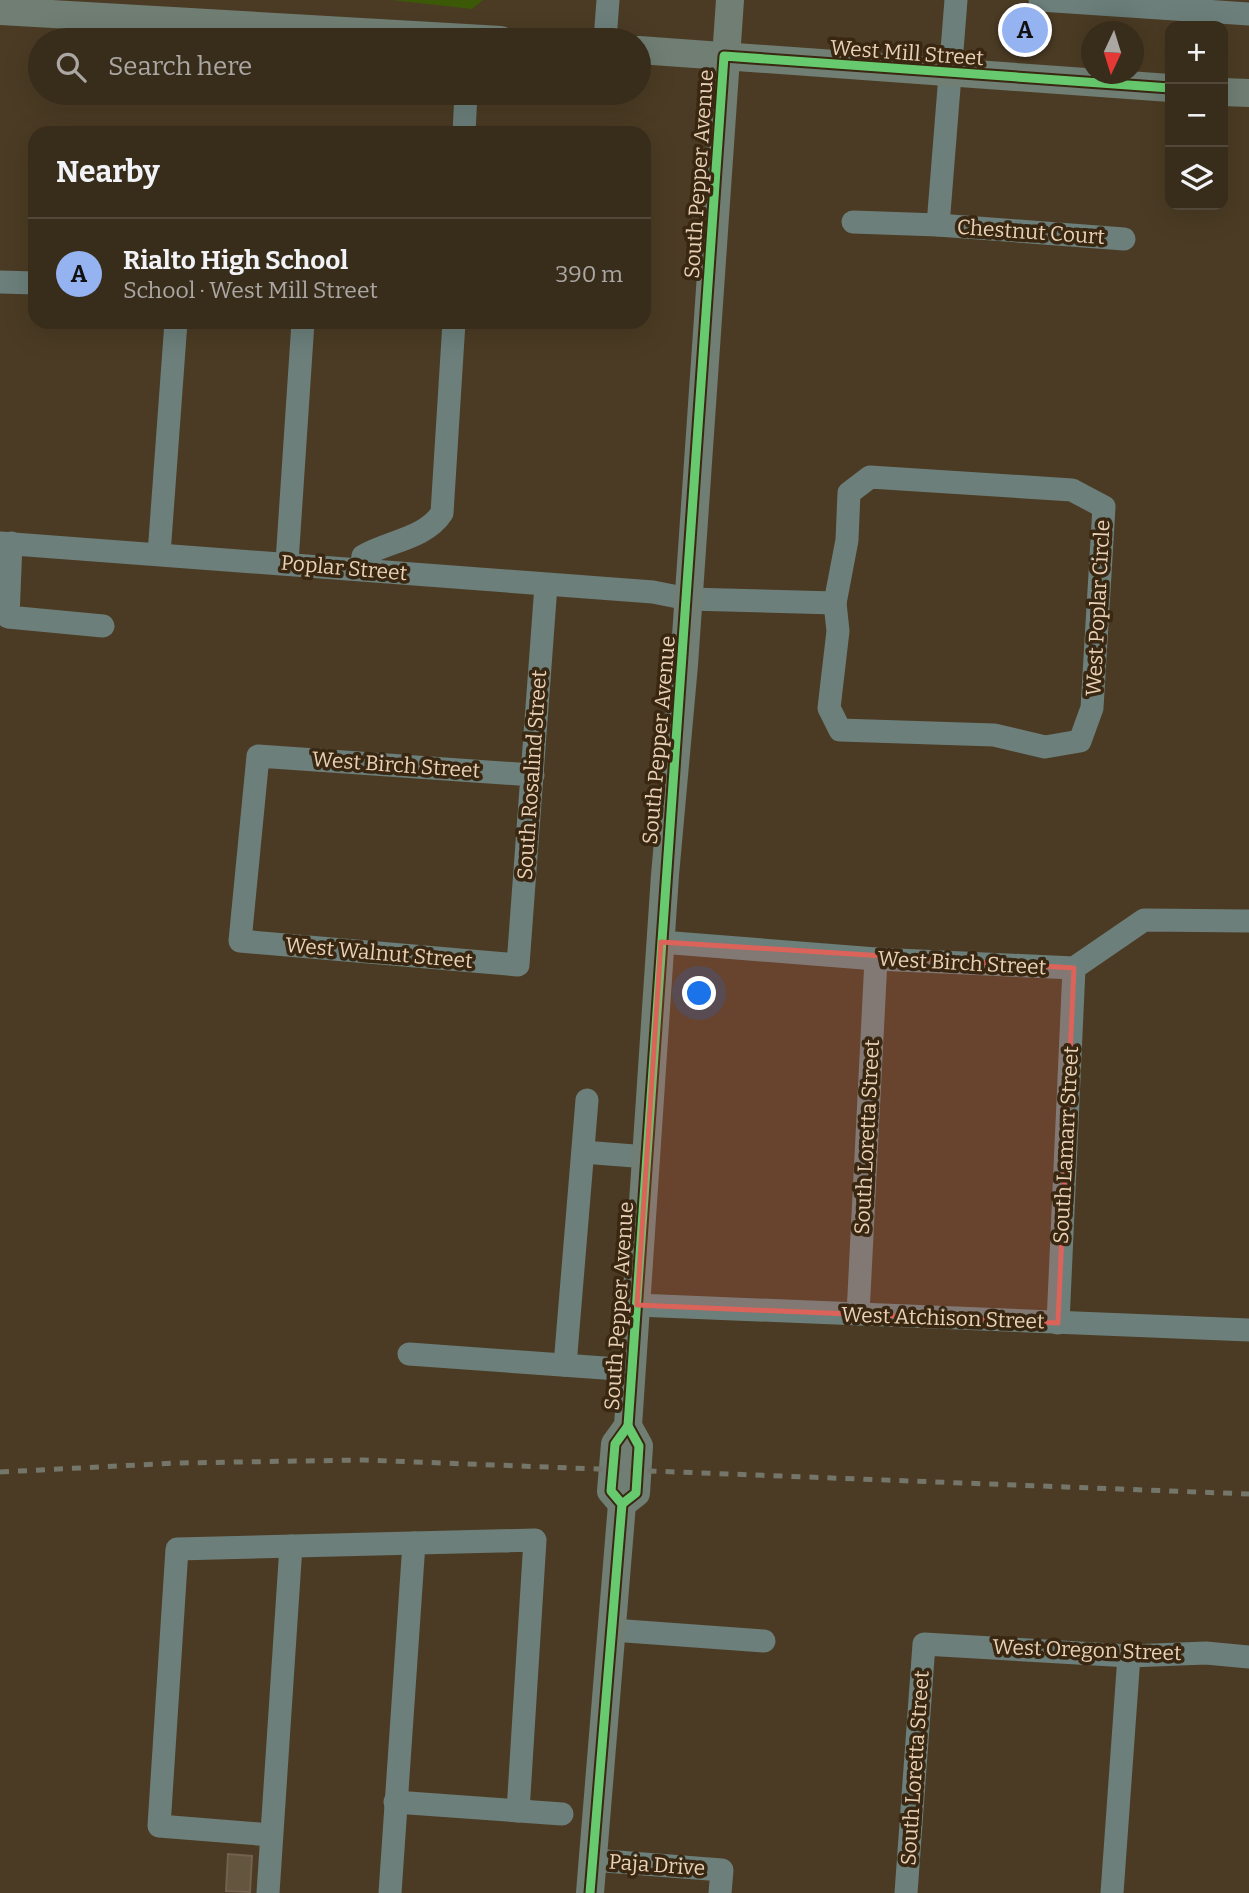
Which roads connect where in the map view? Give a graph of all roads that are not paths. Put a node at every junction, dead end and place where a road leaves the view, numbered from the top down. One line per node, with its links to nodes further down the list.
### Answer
1 (608, 0): 8 (street)
2 (730, 0): 10 (main road, South Pepper Avenue)
3 (956, 0): 11 (street, Chestnut Court)
4 (1040, 0): 6 (street)
5 (0, 11): 7 (main road)
6 (1249, 14)
7 (285, 28)
8 (606, 28)
9 (651, 51): 10 (main road, West Mill Street)
10 (724, 57): 11 (main road, West Mill Street); 30 (main road, South Pepper Avenue)
11 (952, 75): 12 (main road, West Mill Street); 18 (street, Chestnut Court)
12 (1165, 88)
13 (1228, 92): 14 (main road)
14 (1249, 93)
15 (465, 105): 16 (street)
16 (464, 126)
17 (853, 222): 18 (street, Chestnut Court)
18 (938, 225): 19 (street, Chestnut Court)
19 (1124, 239)
20 (0, 282): 21 (street)
21 (28, 284)
22 (175, 329): 26 (street)
23 (303, 329): 27 (street)
24 (454, 329): 28 (street)
25 (6, 543): 26 (street, Poplar Street); 32 (street)
26 (159, 554): 27 (street, Poplar Street)
27 (286, 562): 28 (street, Poplar Street)
28 (361, 569): 29 (street, Poplar Street)
29 (546, 585): 30 (street, Poplar Street); 33 (street, South Rosalind Street)
30 (688, 599): 31 (street, Poplar Street); 36 (main road, South Pepper Avenue)
31 (835, 603): 31 (street, West Poplar Circle)
32 (103, 626)
33 (533, 775): 35 (street, West Birch Street); 38 (street, South Rosalind Street)
34 (1249, 921): 39 (street, West Birch Street)
35 (240, 942): 38 (street, West Walnut Street)
36 (661, 942): 37 (street, West Birch Street); 42 (main road, South Pepper Avenue)
37 (876, 960): 39 (street, West Birch Street); 44 (street, South Loretta Street)
38 (518, 965)
39 (1074, 968): 45 (street, South Lamarr Street)
40 (587, 1100): 41 (street)
41 (583, 1152): 42 (street); 48 (street)
42 (647, 1157): 43 (main road, South Pepper Avenue)
43 (637, 1305): 44 (street, West Atchison Street); 49 (main road, South Pepper Avenue)
44 (858, 1314): 45 (street, West Atchison Street)
45 (1058, 1323): 46 (street, West Atchison Street)
46 (1249, 1329)
47 (408, 1354): 48 (street)
48 (565, 1365): 49 (street)
49 (632, 1370): 52 (main road, South Pepper Avenue)
50 (414, 1543): 51 (street); 57 (street); 58 (street)
51 (291, 1546): 60 (street); 60 (street)
52 (612, 1630): 53 (street); 61 (main road, South Pepper Avenue)
53 (764, 1641)
54 (924, 1644): 55 (street, West Oregon Street); 66 (street, South Loretta Street)
55 (1129, 1656): 56 (street, West Oregon Street); 67 (street)
56 (1249, 1657)
57 (395, 1802): 58 (street); 63 (street)
58 (517, 1811): 59 (street)
59 (562, 1814)
60 (271, 1835): 62 (street)
61 (592, 1860): 64 (main road, South Pepper Avenue); 65 (street, Paja Drive)
62 (268, 1893)
63 (390, 1893)
64 (590, 1893)
65 (720, 1893)
66 (906, 1893)
67 (1112, 1893)

